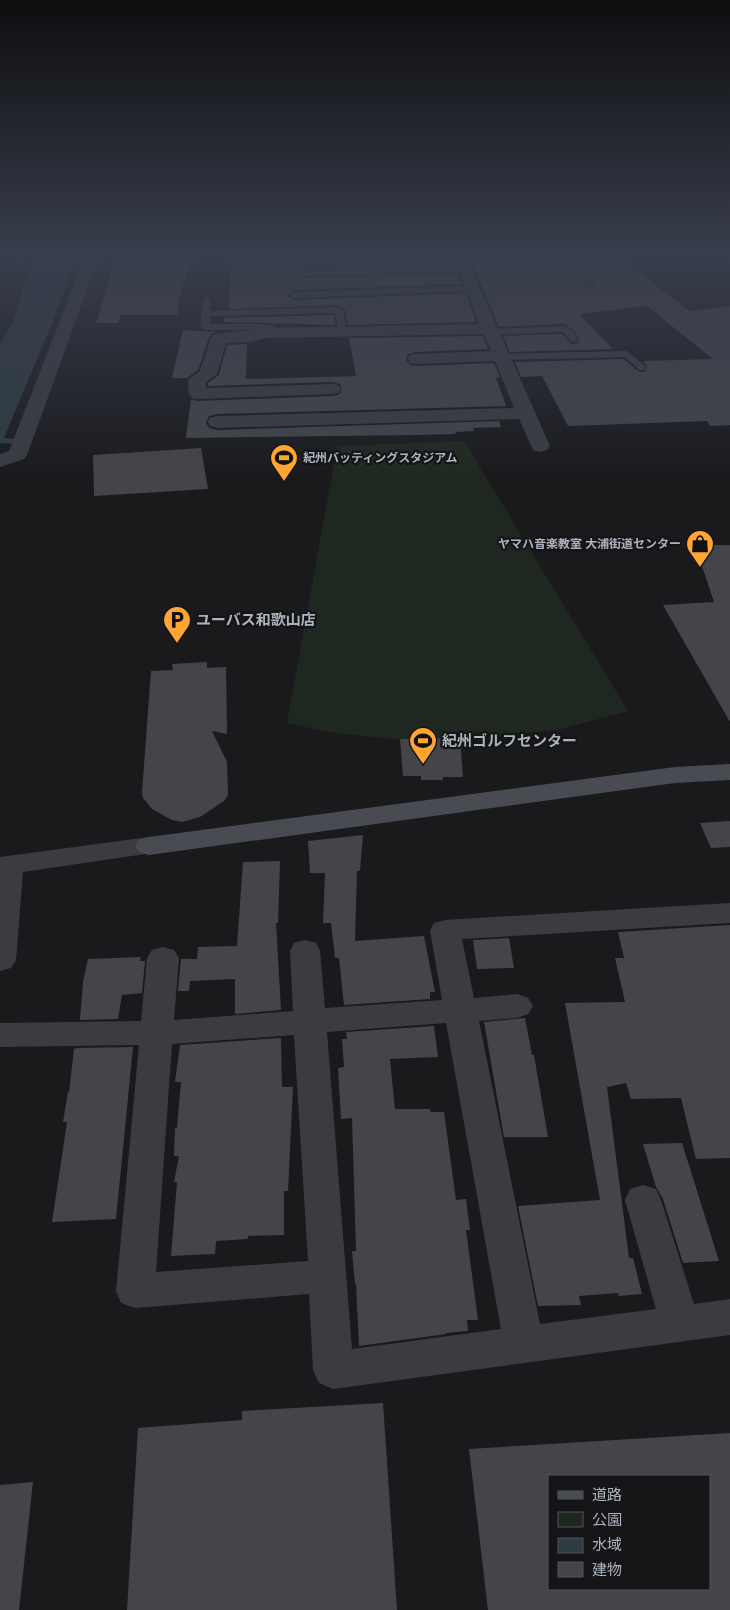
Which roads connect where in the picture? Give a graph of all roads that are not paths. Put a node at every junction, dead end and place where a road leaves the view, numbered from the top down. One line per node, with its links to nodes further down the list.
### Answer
1 (64, 329): 18 (street)
2 (271, 329): 7 (lane)
3 (555, 329): 5 (lane)
4 (565, 329): 8 (lane)
5 (490, 330): 6 (street); 9 (street)
6 (343, 332): 7 (street)
7 (272, 333): 13 (street)
8 (574, 340)
9 (501, 357): 10 (street); 11 (lane); 14 (street)
10 (416, 358)
11 (642, 368)
12 (332, 389): 13 (street)
13 (294, 390): 15 (street)
14 (525, 412): 15 (street); 17 (street)
15 (299, 419): 16 (street)
16 (216, 422)
17 (540, 446)
18 (0, 461)
19 (730, 772): 20 (street)
20 (4, 866): 24 (street)
21 (730, 912): 26 (street)
22 (305, 951): 27 (street)
23 (163, 958): 28 (street)
24 (0, 960)
25 (517, 1006): 26 (street)
26 (459, 1010): 27 (street); 34 (street)
27 (310, 1021): 28 (street); 31 (street)
28 (157, 1034): 29 (street); 31 (street)
29 (0, 1035)
30 (643, 1200): 33 (street)
31 (328, 1276): 34 (street)
32 (730, 1317): 33 (street)
33 (680, 1323): 34 (street)
34 (524, 1343)

